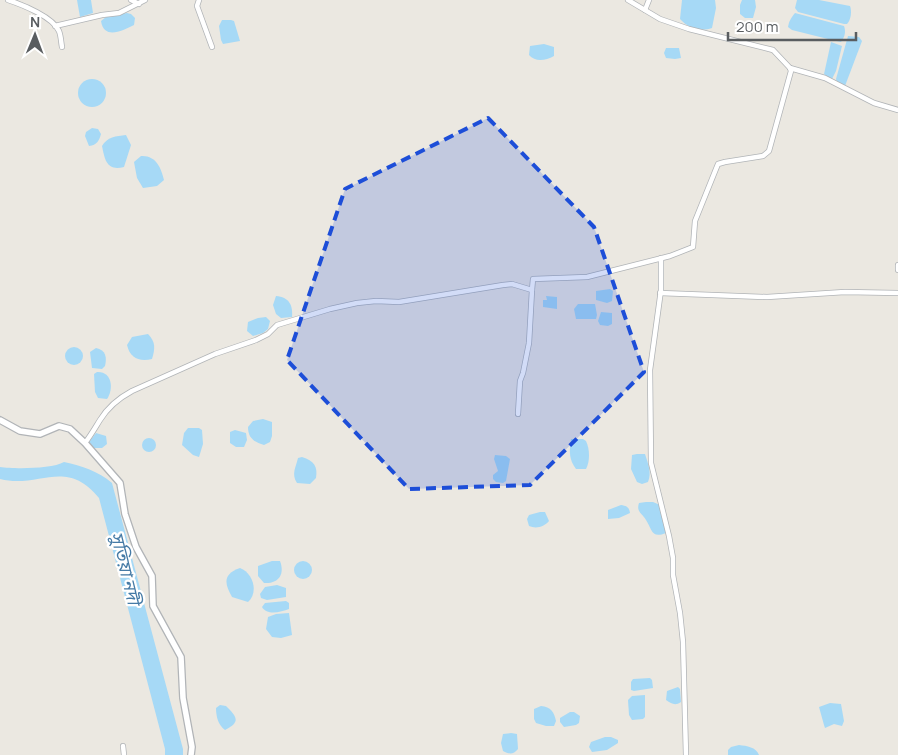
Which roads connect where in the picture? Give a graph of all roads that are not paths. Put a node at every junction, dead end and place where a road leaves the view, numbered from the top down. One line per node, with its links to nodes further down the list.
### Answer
1 (8, 0): 9 (street)
2 (131, 0): 7 (street)
3 (145, 0): 7 (street)
4 (199, 0): 11 (street)
5 (628, 0): 8 (street)
6 (649, 0): 8 (street)
7 (138, 4): 9 (street)
8 (645, 10): 12 (street)
9 (55, 26): 10 (street)
10 (62, 47)
11 (212, 47)
12 (790, 68): 13 (street); 14 (street)
13 (898, 110)
14 (661, 258): 17 (street); 18 (street)
15 (898, 265): 16 (street)
16 (898, 270)
17 (532, 290): 20 (street); 22 (street)
18 (660, 293): 19 (street); 26 (street)
19 (898, 293)
20 (518, 414)
21 (0, 420): 22 (street)
22 (85, 442): 25 (street)
23 (123, 746): 24 (street)
24 (124, 755)
25 (191, 755)
26 (686, 755)

